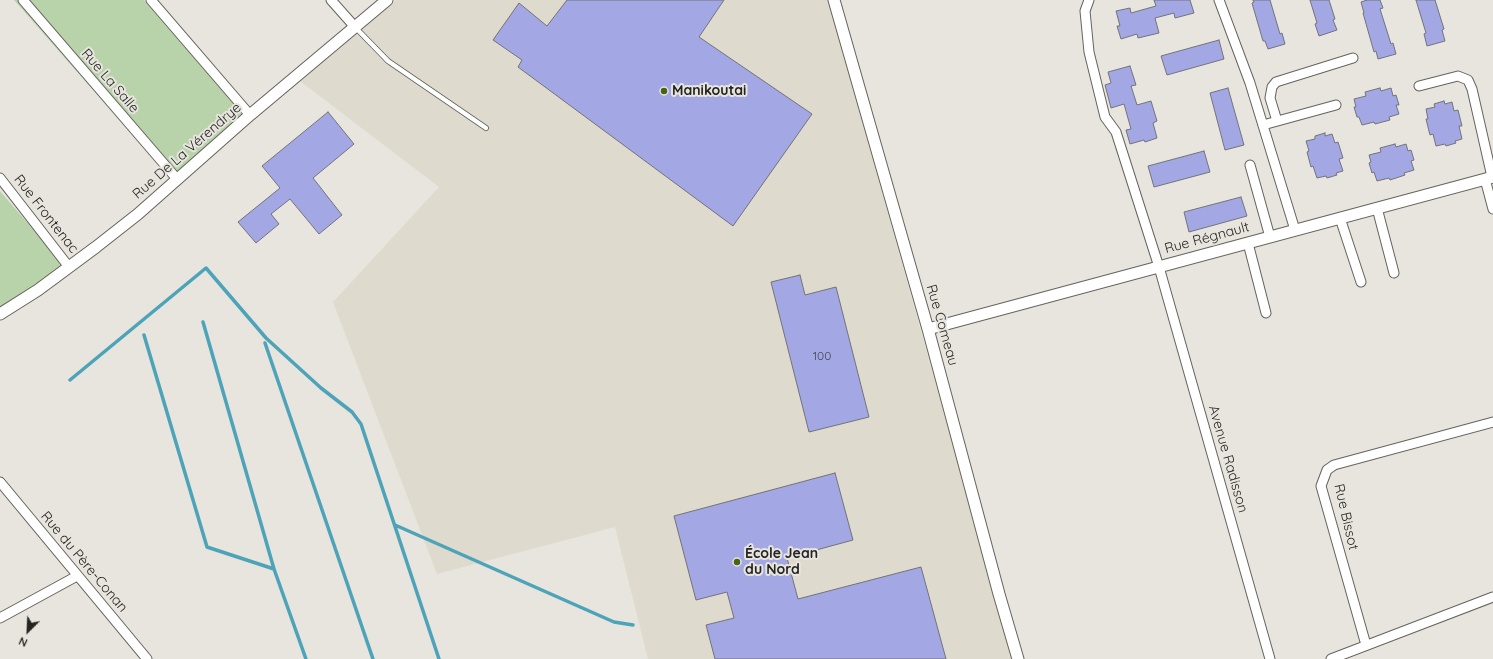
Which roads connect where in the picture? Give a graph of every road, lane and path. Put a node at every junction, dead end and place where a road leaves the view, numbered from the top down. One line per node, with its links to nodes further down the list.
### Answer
1 (23, 0): 19 (street, Rue La Salle)
2 (151, 0): 12 (street)
3 (331, 0): 8 (street)
4 (386, 0): 8 (street, Rue De La Vérendrye)
5 (834, 0): 32 (street, Rue Comeau)
6 (1089, 0): 27 (street, Avenue Radisson)
7 (1219, 0): 14 (street)
8 (355, 27): 12 (street, Rue De La Vérendrye); 15 (lane)
9 (1353, 58): 13 (street)
10 (1419, 86): 17 (street)
11 (1336, 105): 13 (street)
12 (250, 115): 19 (street, Rue De La Vérendrye)
13 (1278, 121): 14 (street)
14 (1263, 125): 23 (street)
15 (486, 128)
16 (1250, 165): 24 (street)
17 (1490, 177): 20 (street, Rue Régnault); 21 (street)
18 (0, 178): 26 (street, Rue Frontenac)
19 (177, 179): 26 (street, Rue De La Vérendrye)
20 (1377, 208): 22 (street, Rue Régnault); 28 (street)
21 (1493, 209)
22 (1340, 218): 23 (street, Rue Régnault); 29 (street)
23 (1295, 230): 24 (street, Rue Régnault)
24 (1270, 237): 25 (street, Rue Régnault)
25 (1248, 243): 27 (street, Rue Régnault); 30 (street)
26 (69, 267): 31 (street, Rue De La Vérendrye)
27 (1160, 267): 32 (street, Rue Régnault); 41 (street, Avenue Radisson)
28 (1394, 273)
29 (1361, 282)
30 (1266, 313)
31 (0, 314)
32 (928, 329): 40 (street, Rue Comeau)
33 (1493, 422): 38 (street, Rue Bissot)
34 (0, 482): 35 (street, Rue du Père-Conan)
35 (78, 576): 37 (street); 39 (street, Rue du Père-Conan)
36 (1493, 597): 38 (street)
37 (0, 618)
38 (1366, 645): 42 (street)
39 (147, 659)
40 (1018, 659)
41 (1270, 659)
42 (1331, 659)

